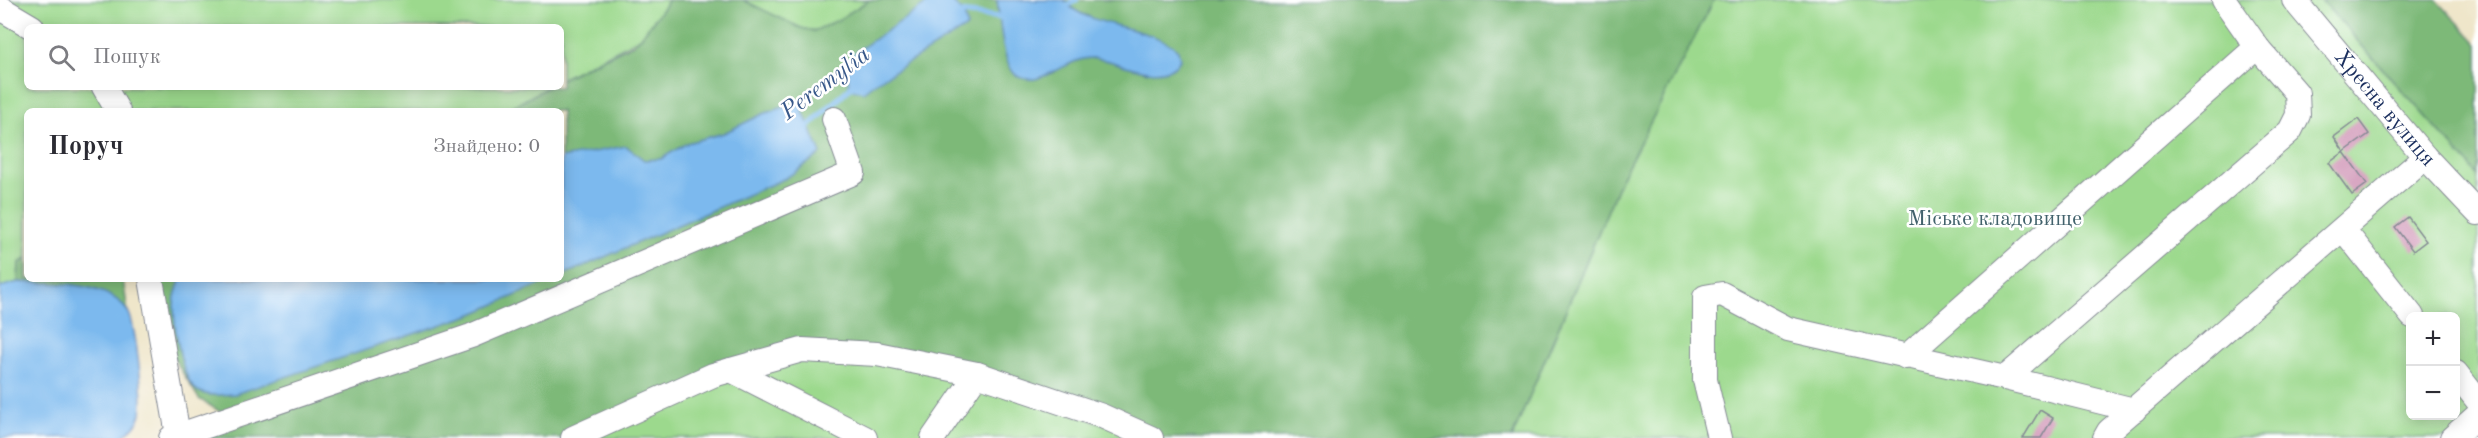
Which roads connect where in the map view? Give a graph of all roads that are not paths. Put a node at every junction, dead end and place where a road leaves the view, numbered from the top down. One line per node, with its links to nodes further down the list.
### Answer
1 (2224, 0): 5 (lane)
2 (2294, 0): 9 (lane, Хресна вулиця)
3 (0, 8): 4 (lane)
4 (27, 24)
5 (2257, 47): 14 (lane); 17 (lane)
6 (106, 90): 7 (lane)
7 (116, 108)
8 (834, 119): 23 (lane)
9 (2425, 157): 10 (lane, Хресна вулиця); 11 (lane)
10 (2478, 213)
11 (2343, 229): 13 (lane); 20 (lane)
12 (151, 282): 23 (lane)
13 (2409, 312)
14 (1906, 357): 17 (lane); 28 (lane)
15 (731, 370): 16 (lane); 22 (lane); 25 (lane)
16 (976, 374): 26 (lane); 27 (lane)
17 (2005, 378): 20 (lane)
18 (2460, 378): 19 (lane)
19 (2478, 401)
20 (2134, 410): 29 (lane)
21 (2478, 415): 30 (lane)
22 (603, 432): 24 (lane)
23 (175, 437)
24 (573, 438)
25 (865, 438)
26 (933, 438)
27 (1150, 438)
28 (1719, 438)
29 (2105, 438)
30 (2452, 438)

